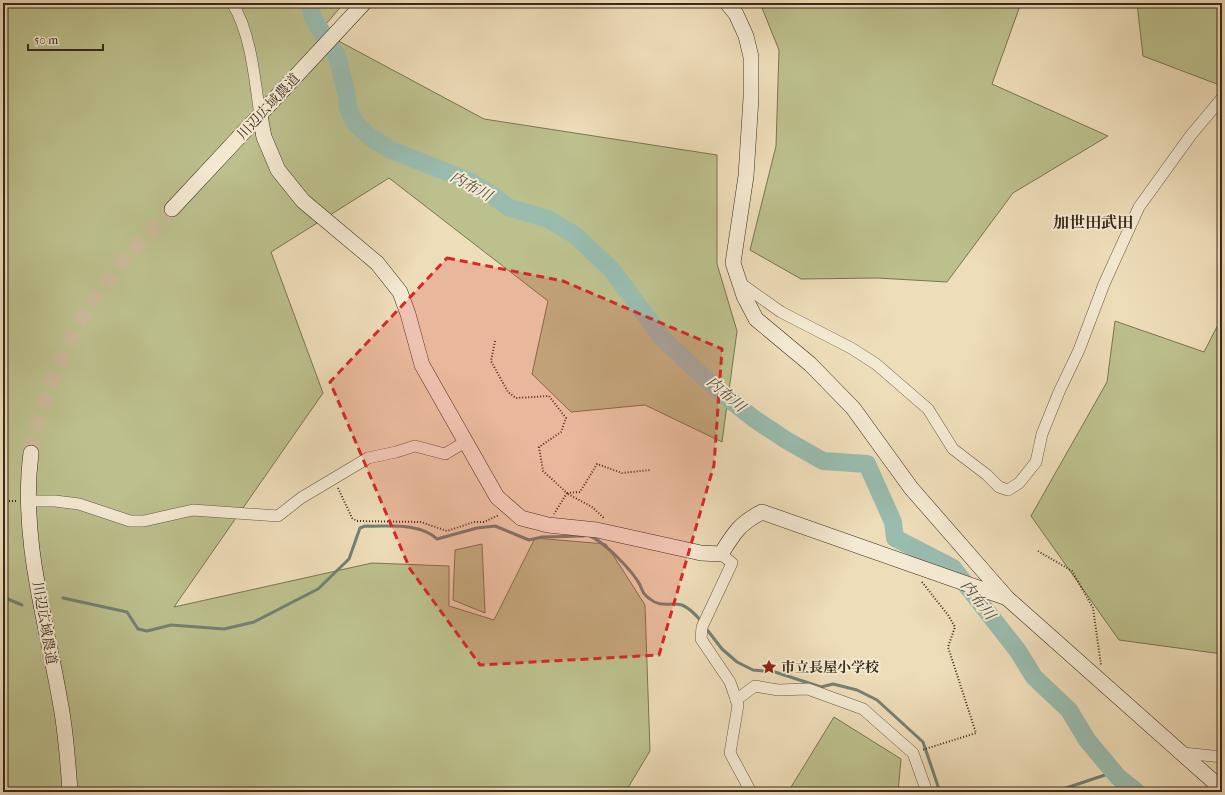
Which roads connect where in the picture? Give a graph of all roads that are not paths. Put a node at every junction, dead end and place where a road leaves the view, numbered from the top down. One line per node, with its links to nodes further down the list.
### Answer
1 (232, 3): 5 (street)
2 (364, 3): 5 (street, 川辺広域農道)
3 (727, 3): 7 (street)
4 (1222, 98): 7 (street)
5 (260, 116): 6 (street, 川辺広域農道); 8 (street)
6 (172, 209)
7 (740, 283): 12 (street)
8 (465, 442): 10 (street); 11 (street)
9 (31, 454): 10 (street, 川辺広域農道)
10 (29, 501): 17 (street, 川辺広域農道)
11 (722, 554): 12 (street); 13 (street)
12 (1007, 598): 14 (street)
13 (736, 700): 18 (street); 19 (street)
14 (1183, 753): 15 (street); 16 (street)
15 (1222, 757)
16 (1222, 789)
17 (70, 792)
18 (750, 792)
19 (927, 792)

